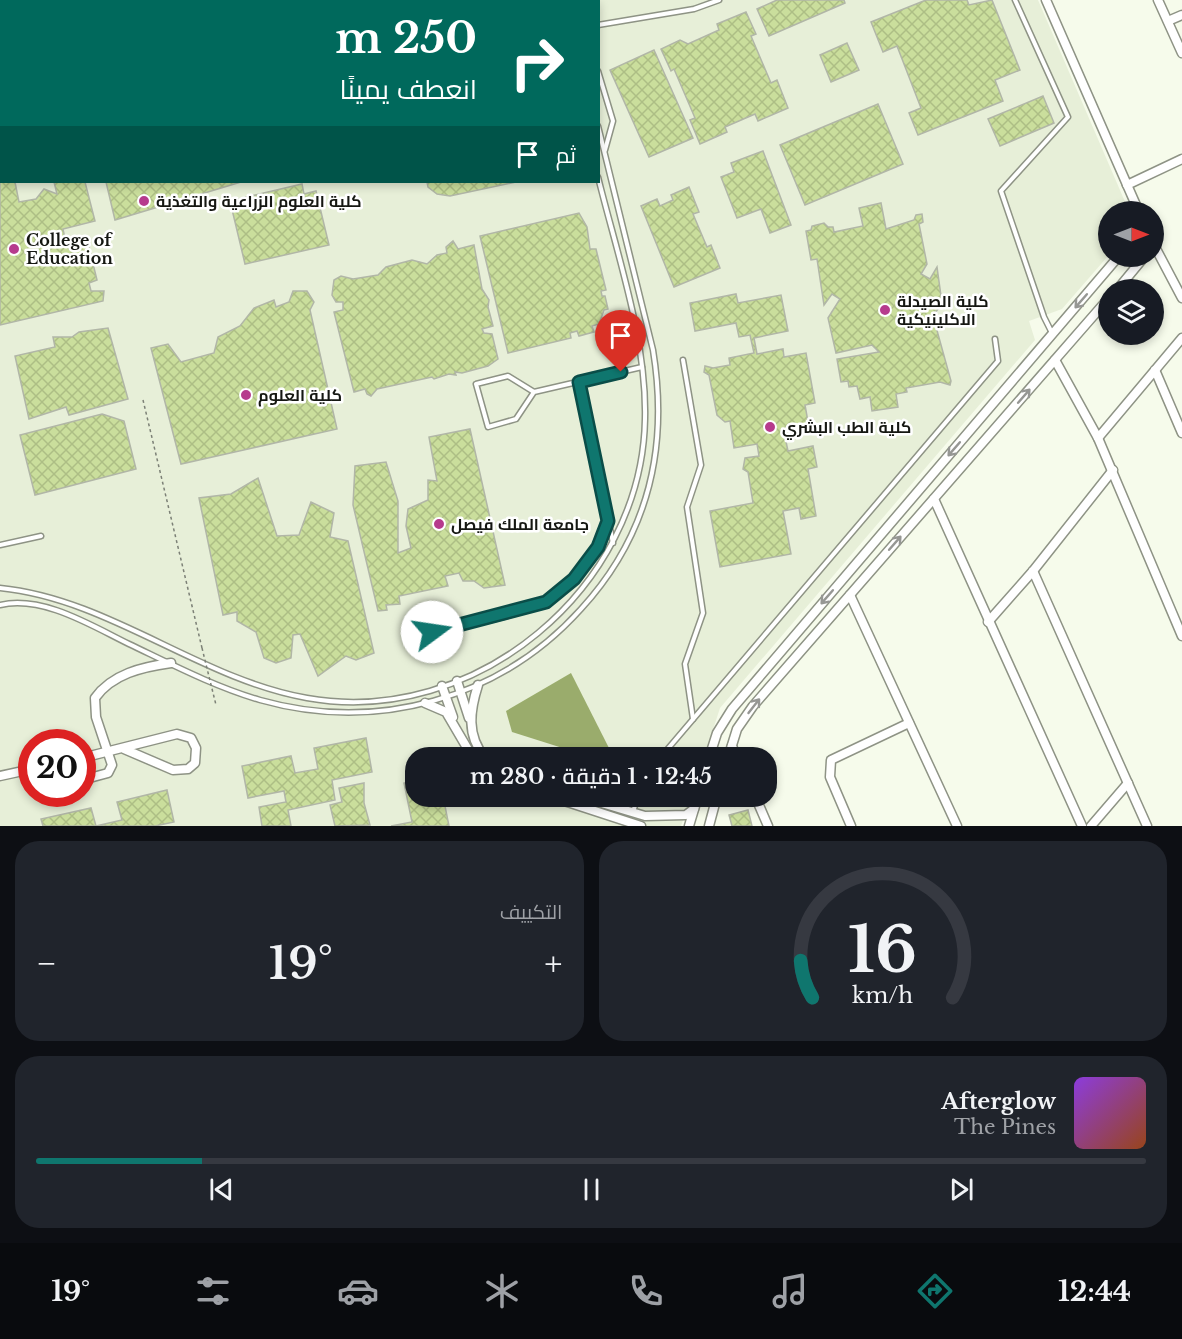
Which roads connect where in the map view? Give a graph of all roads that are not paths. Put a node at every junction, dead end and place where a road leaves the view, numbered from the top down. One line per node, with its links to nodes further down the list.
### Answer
1 (719, 0): 7 (lane)
2 (1015, 0): 22 (lane)
3 (1046, 0): 14 (street)
4 (1158, 0): 6 (street)
5 (1182, 15): 6 (street)
6 (1168, 21): 8 (street)
7 (600, 25)
8 (1182, 53)
9 (600, 77): 11 (lane)
10 (600, 133): 11 (lane)
11 (605, 151): 48 (lane)
12 (1182, 159): 14 (street)
13 (599, 183): 27 (lane)
14 (1127, 184): 15 (street)
15 (1134, 201)
16 (1164, 265): 20 (street)
17 (1110, 267): 22 (street, one-way to 22)
18 (1136, 267): 19 (street)
19 (1126, 279)
20 (1182, 298)
21 (1098, 311): 26 (street)
22 (1053, 333): 61 (street, one-way to 61)
23 (1182, 338): 28 (street)
24 (995, 339): 53 (lane)
25 (683, 360): 53 (lane)
26 (1055, 360): 32 (street); 34 (street, one-way to 26)
27 (642, 367): 29 (lane); 37 (lane)
28 (1155, 370): 31 (street); 32 (street)
29 (579, 382): 30 (lane); 35 (lane)
30 (534, 392): 30 (lane)
31 (1182, 433)
32 (1098, 438): 33 (street)
33 (1113, 470): 39 (street); 44 (street)
34 (933, 499): 41 (street, one-way to 34); 43 (street)
35 (608, 521): 37 (lane); 45 (lane)
36 (41, 537): 38 (lane)
37 (613, 544): 47 (lane)
38 (0, 545)
39 (1033, 572): 43 (street); 68 (street)
40 (0, 588): 49 (lane)
41 (850, 595): 55 (street); 57 (street, one-way to 41)
42 (0, 605): 46 (lane)
43 (988, 622): 82 (street)
44 (1182, 636)
45 (411, 637)
46 (171, 663): 52 (lane); 63 (street)
47 (457, 681): 49 (lane); 50 (street)
48 (478, 685): 50 (lane); 54 (street)
49 (442, 686): 51 (street)
50 (460, 693): 51 (lane); 54 (street)
51 (446, 697): 52 (lane); 56 (street)
52 (425, 703): 56 (street)
53 (693, 720): 60 (lane)
54 (470, 722): 59 (street)
55 (909, 723): 80 (street); 81 (street)
56 (457, 728): 58 (street)
57 (732, 746)
58 (467, 747)
59 (479, 747)
60 (670, 747)
61 (713, 747)
62 (124, 749): 62 (street); 63 (street)
63 (108, 752): 64 (street); 67 (street)
64 (96, 755)
65 (18, 773): 66 (street)
66 (0, 776)
67 (96, 776)
68 (1128, 783): 83 (street); 84 (street)
69 (583, 807): 76 (street)
70 (616, 807): 75 (street)
71 (635, 807): 75 (lane)
72 (714, 807): 78 (street)
73 (759, 807): 79 (street)
74 (694, 809): 75 (street); 77 (street)
75 (633, 812)
76 (641, 826)
77 (689, 826)
78 (709, 826)
79 (768, 826)
80 (851, 826)
81 (957, 826)
82 (1082, 826)
83 (1091, 826)
84 (1147, 826)

